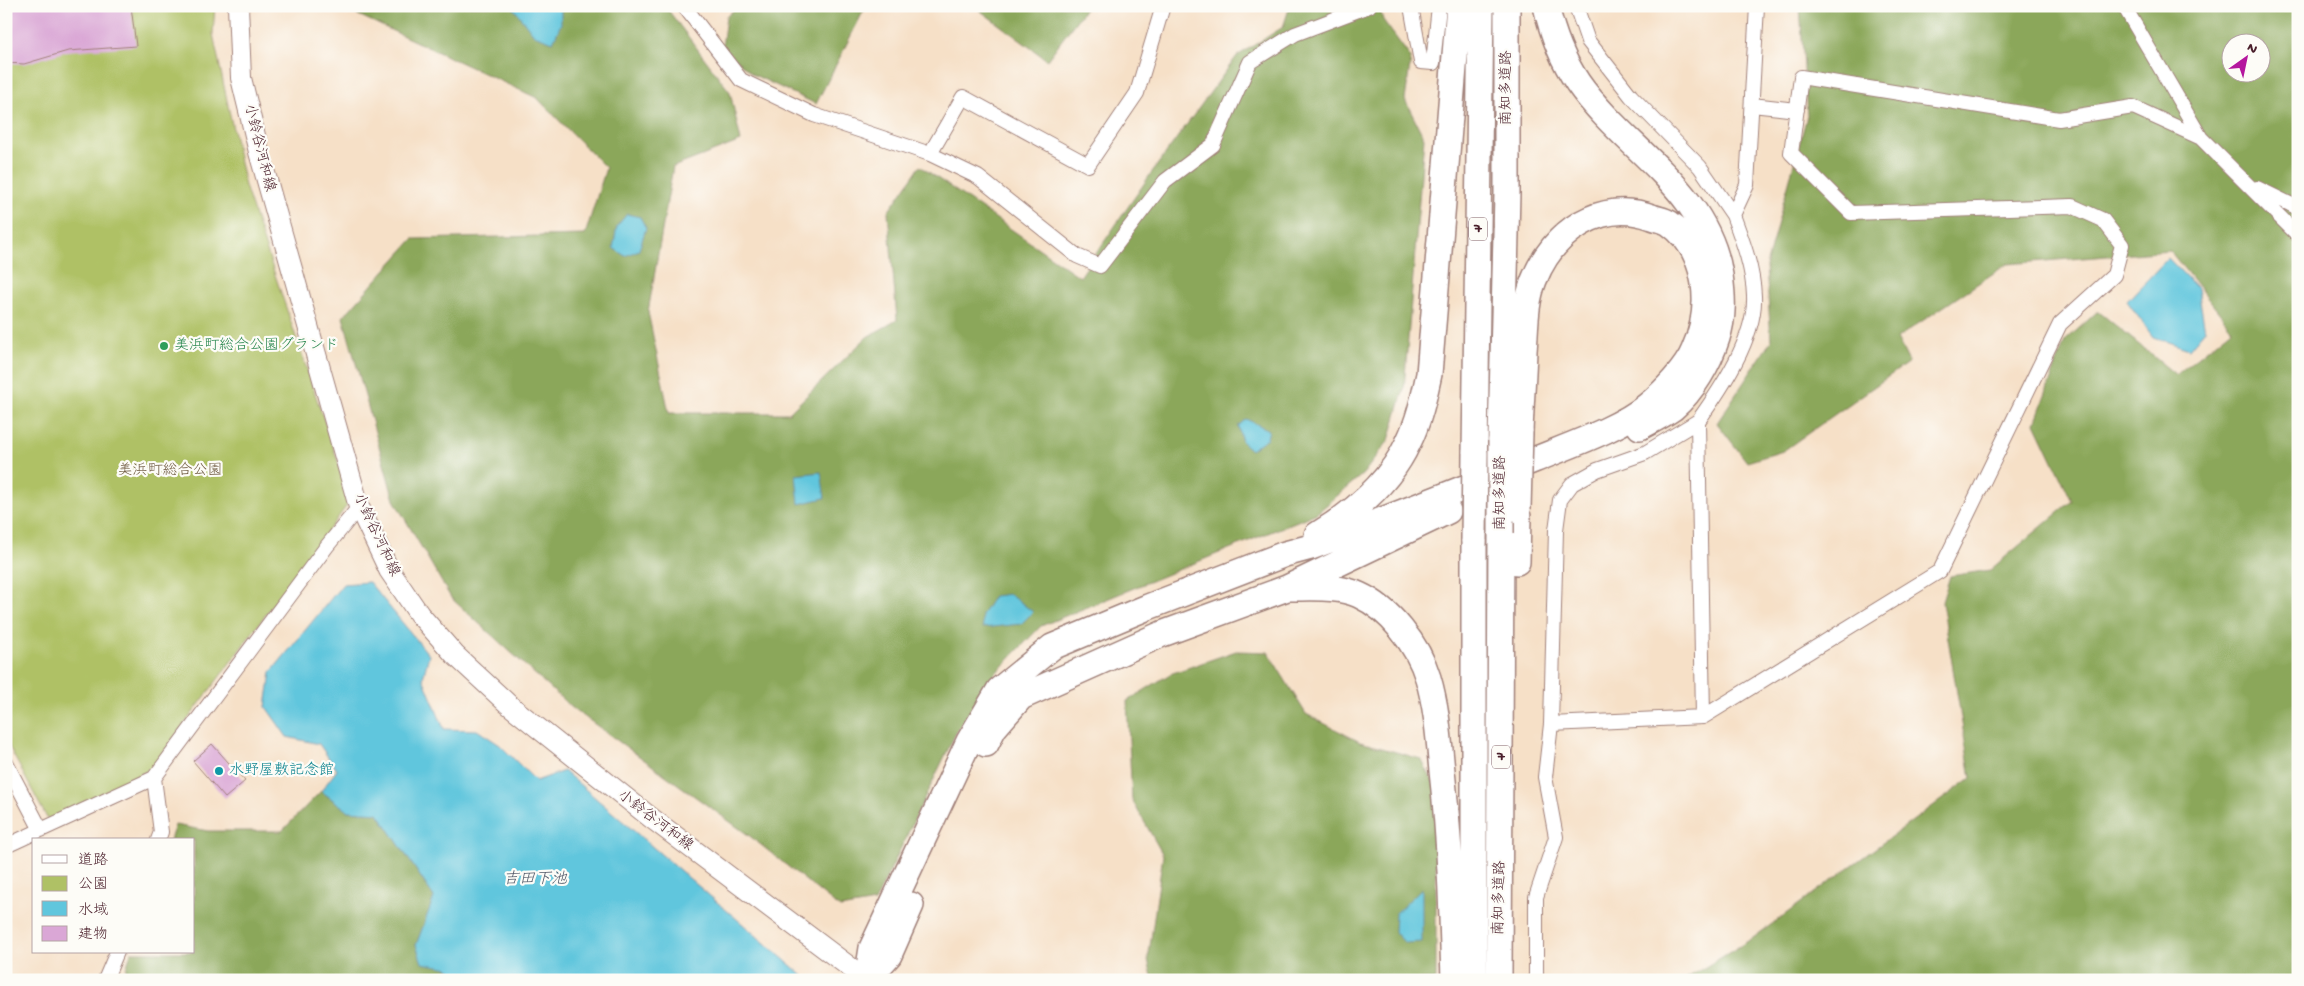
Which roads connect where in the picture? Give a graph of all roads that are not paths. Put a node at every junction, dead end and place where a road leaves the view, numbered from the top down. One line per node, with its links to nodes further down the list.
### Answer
1 (238, 6): 24 (main road, 小鈴谷河和線)
2 (684, 6): 17 (street)
3 (1163, 6): 17 (street)
4 (1369, 6): 17 (street)
5 (1411, 6): 6 (street)
6 (1439, 6)
7 (1459, 6): 25 (highway)
8 (1481, 6): 38 (highway, 南知多道路 / 7, bridge)
9 (1507, 6): 23 (highway, 南知多道路 / 7)
10 (1546, 6): 26 (highway)
11 (1576, 6): 20 (street)
12 (1757, 6): 14 (street)
13 (2124, 6): 16 (street)
14 (1752, 105): 15 (street); 20 (street)
15 (1797, 110): 16 (street); 27 (street)
16 (2201, 138): 18 (street)
17 (930, 154)
18 (2245, 182): 19 (street); 21 (street)
19 (2298, 208)
20 (1733, 215): 22 (street)
21 (2298, 235)
22 (1698, 421): 27 (street); 28 (street)
23 (1510, 437): 25 (highway); 39 (highway, 南知多道路 / 7, bridge)
24 (360, 507): 30 (street); 36 (main road, 小鈴谷河和線)
25 (1285, 554): 36 (highway)
26 (1287, 588): 36 (highway); 37 (highway)
27 (1703, 716): 28 (street)
28 (1551, 724): 40 (street)
29 (6, 763): 31 (street)
30 (154, 778): 31 (street); 32 (street)
31 (40, 830): 33 (street)
32 (159, 838)
33 (6, 846)
34 (116, 954): 35 (street)
35 (105, 980)
36 (867, 980)
37 (1454, 980)
38 (1474, 980)
39 (1499, 980)
40 (1536, 980)

